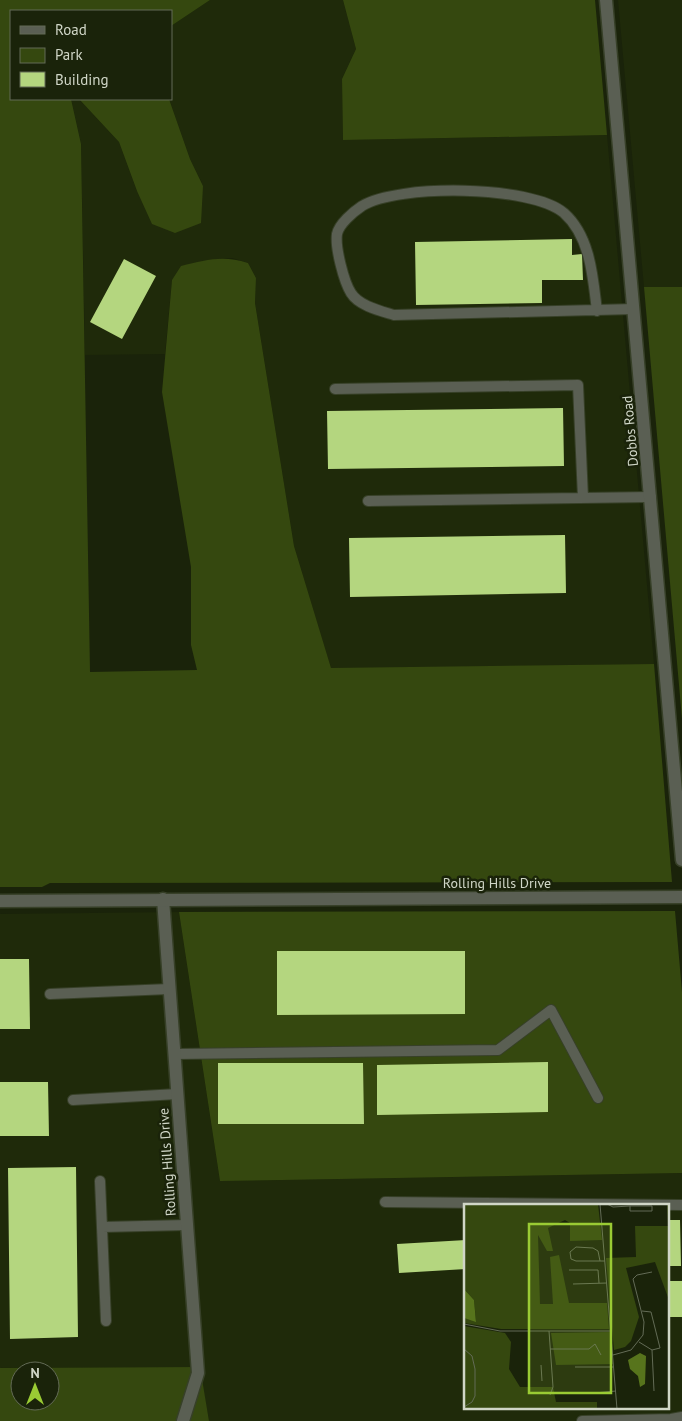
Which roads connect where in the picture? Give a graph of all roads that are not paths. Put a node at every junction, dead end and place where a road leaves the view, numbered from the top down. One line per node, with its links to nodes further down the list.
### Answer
1 (606, 0): 2 (street, Dobbs Road)
2 (634, 309): 3 (lane); 5 (street, Dobbs Road)
3 (597, 311): 3 (lane)
4 (335, 389): 6 (lane)
5 (651, 497): 6 (lane); 8 (street, Dobbs Road)
6 (583, 498): 7 (lane)
7 (368, 501)
8 (682, 860)
9 (682, 898): 10 (street, Rolling Hills Drive)
10 (163, 899): 11 (street, Rolling Hills Drive); 12 (street, Rolling Hills Drive)
11 (0, 901)
12 (169, 989): 13 (lane); 14 (street, Rolling Hills Drive)
13 (50, 994)
14 (174, 1054): 15 (street, Rolling Hills Drive); 16 (lane)
15 (177, 1094): 17 (lane); 21 (street, Rolling Hills Drive)
16 (598, 1098)
17 (73, 1100)
18 (100, 1181): 22 (lane)
19 (385, 1202): 20 (lane)
20 (682, 1204)
21 (187, 1225): 22 (lane); 25 (street, Rolling Hills Drive)
22 (102, 1227): 23 (lane)
23 (106, 1321)
24 (682, 1417): 26 (lane)
25 (183, 1421)
26 (582, 1421)

